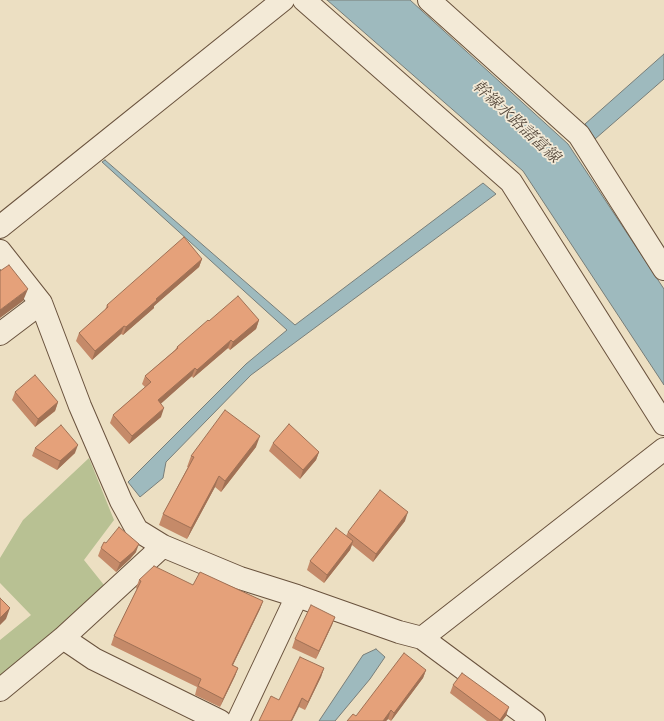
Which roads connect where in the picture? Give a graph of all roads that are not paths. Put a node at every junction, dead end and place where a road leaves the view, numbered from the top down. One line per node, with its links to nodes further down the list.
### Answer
1 (283, 0): 4 (street)
2 (304, 0): 9 (street)
3 (429, 0): 6 (street)
4 (0, 227)
5 (0, 251): 7 (street)
6 (664, 269)
7 (41, 303): 8 (street); 11 (street)
8 (0, 334)
9 (664, 424)
10 (664, 449): 14 (street)
11 (163, 546): 12 (street); 13 (street)
12 (297, 596): 14 (street); 18 (street)
13 (63, 638): 15 (street); 17 (street)
14 (422, 638): 16 (street)
15 (0, 690)
16 (529, 720)
17 (220, 721)
18 (238, 721)

